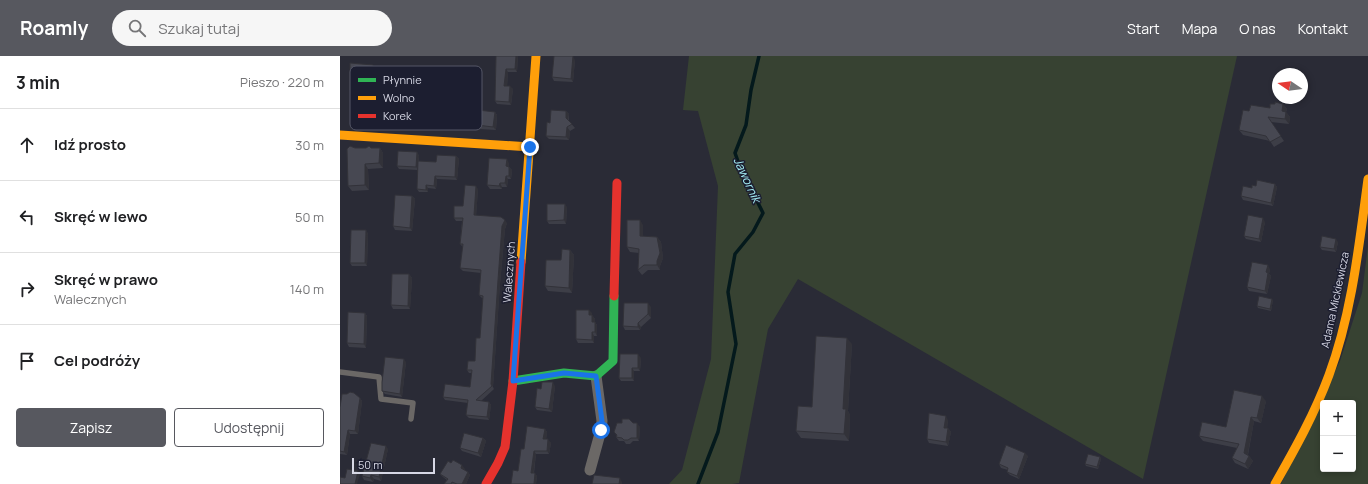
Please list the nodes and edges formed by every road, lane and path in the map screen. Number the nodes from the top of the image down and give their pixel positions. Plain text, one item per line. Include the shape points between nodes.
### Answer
1 (536, 56) edge
2 (340, 135) edge
3 (530, 147) junction
4 (1368, 179) edge
5 (617, 183) dead end
6 (340, 372) edge
7 (596, 376) junction
8 (513, 381) junction
9 (411, 419) dead end
10 (590, 470) dead end
11 (486, 484) edge
12 (1275, 484) edge

1 - 3 street, Walecznych
2 - 3 street
3 - 8 street, Walecznych
4 - 12 street, Adama Mickiewicza via 1349,300 1335,359 1311,417
5 - 7 street via 613,361
6 - 9 lane via 379,377 381,399 413,403
7 - 8 street via 564,373
7 - 10 street via 602,421
8 - 11 street, Walecznych via 505,447

